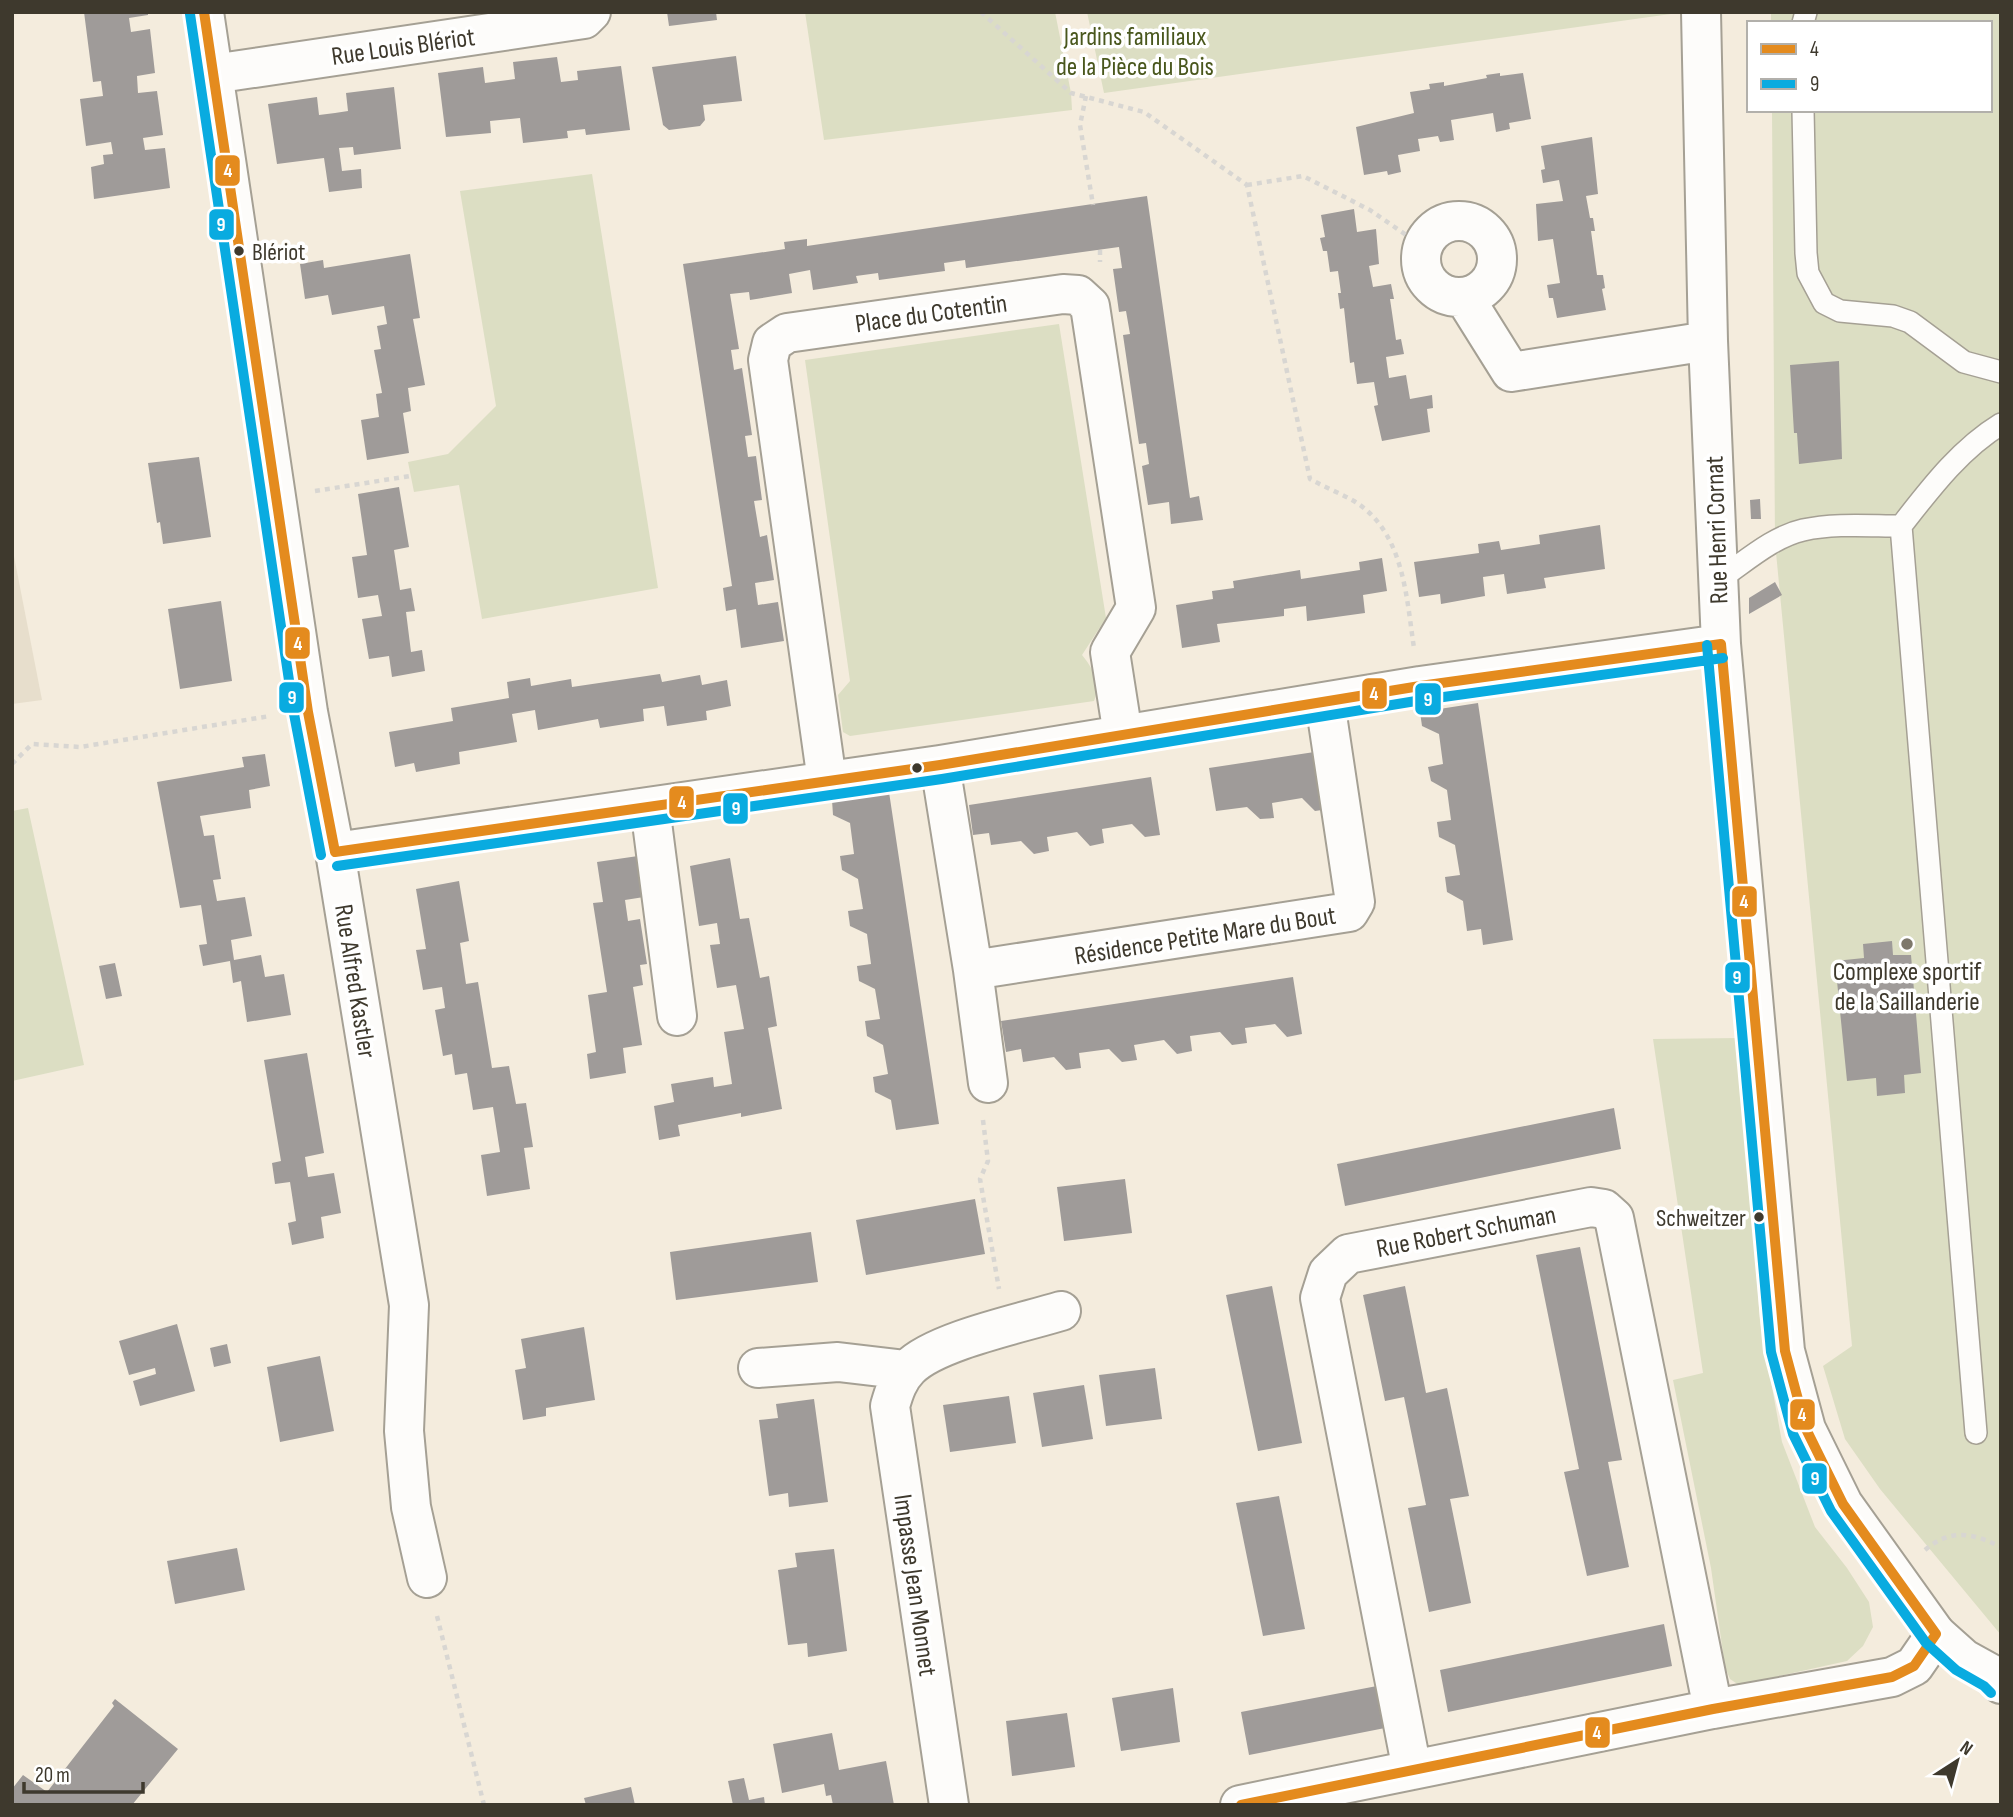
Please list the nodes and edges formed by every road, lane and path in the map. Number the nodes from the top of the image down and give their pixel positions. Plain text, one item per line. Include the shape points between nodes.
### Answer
1 (204, 12) edge
2 (591, 12) edge
3 (981, 12) edge
4 (1701, 12) edge
5 (213, 74) junction
6 (1086, 96) junction
7 (1803, 112) edge
8 (1247, 185) junction
9 (1093, 205) dead end
10 (1422, 246) junction
11 (1464, 297) junction
12 (1708, 341) junction
13 (2001, 372) edge
14 (2001, 424) edge
15 (410, 476) dead end
16 (276, 497) junction
17 (1901, 526) junction
18 (1718, 580) junction
19 (1721, 644) junction
20 (1420, 687) junction
21 (1325, 702) junction
22 (308, 712) junction
23 (1123, 735) junction
24 (12, 764) edge
25 (940, 765) junction
26 (827, 781) junction
27 (650, 807) junction
28 (335, 852) junction
29 (973, 971) junction
30 (677, 1016) dead end
31 (988, 1083) joint
32 (1061, 1311) dead end
33 (1006, 1328) junction
34 (758, 1368) dead end
35 (906, 1370) junction
36 (1976, 1433) dead end
37 (2001, 1547) edge
38 (1897, 1576) junction
39 (427, 1578) joint
40 (1936, 1634) junction
41 (2001, 1684) edge
42 (1713, 1709) junction
43 (1412, 1770) junction
44 (484, 1805) edge
45 (949, 1805) edge
46 (1240, 1805) edge

1 - 5 street, Rue Alfred Kastler
2 - 5 street, Rue Louis Blériot via 584,19
3 - 6 path via 1071,93
4 - 12 street, Rue Henri Cornat
5 - 16 street, Rue Alfred Kastler
6 - 8 path via 1144,112
6 - 9 path via 1080,125
7 - 13 lane via 1808,273 1824,303 1840,311 1902,319 1964,362
8 - 10 path via 1303,176 1370,210
8 - 20 path via 1310,480 1354,501 1373,516 1392,543 1402,574
10 - 11 street via 1420,260 1429,284 1452,297
10 - 11 street via 1428,235 1449,221 1475,223 1485,230 1497,251 1497,264 1486,286
11 - 12 street via 1511,372
12 - 18 street, Rue Henri Cornat
14 - 17 lane via 1932,486
15 - 16 path
16 - 22 street, Rue Alfred Kastler
17 - 18 lane via 1832,525 1801,530
17 - 36 lane
18 - 19 street, Rue Henri Cornat
19 - 20 street
19 - 38 street, Rue Henri Cornat via 1785,1351 1806,1429 1843,1504
20 - 21 street
21 - 23 street
21 - 29 street, Résidence Petite Mare du Bout via 1355,902 1349,912
22 - 24 path via 80,747 32,744
22 - 28 street, Rue Alfred Kastler
23 - 25 street
23 - 26 street, Place du Cotentin via 1110,652 1136,608 1090,306 1079,295 1063,294 787,333 772,343 768,359
25 - 26 street
25 - 29 street
26 - 27 street
27 - 28 street
27 - 30 street
28 - 39 street, Rue Alfred Kastler via 409,1305 404,1431 411,1507
29 - 31 street
31 - 33 path via 981,1104 988,1161 980,1179
32 - 33 street
33 - 35 street via 942,1348
34 - 35 street via 838,1362
35 - 45 street, Impasse Jean Monnet via 895,1386 890,1406
37 - 38 path via 1977,1535 1953,1534 1929,1547
38 - 40 street, Rue Henri Cornat
39 - 44 path
40 - 41 street, Rue Henri Cornat
40 - 42 street via 1914,1666 1892,1677
42 - 43 street
42 - 43 street, Rue Robert Schuman via 1614,1218 1604,1209 1591,1207 1348,1254 1328,1273 1320,1298
43 - 46 street

